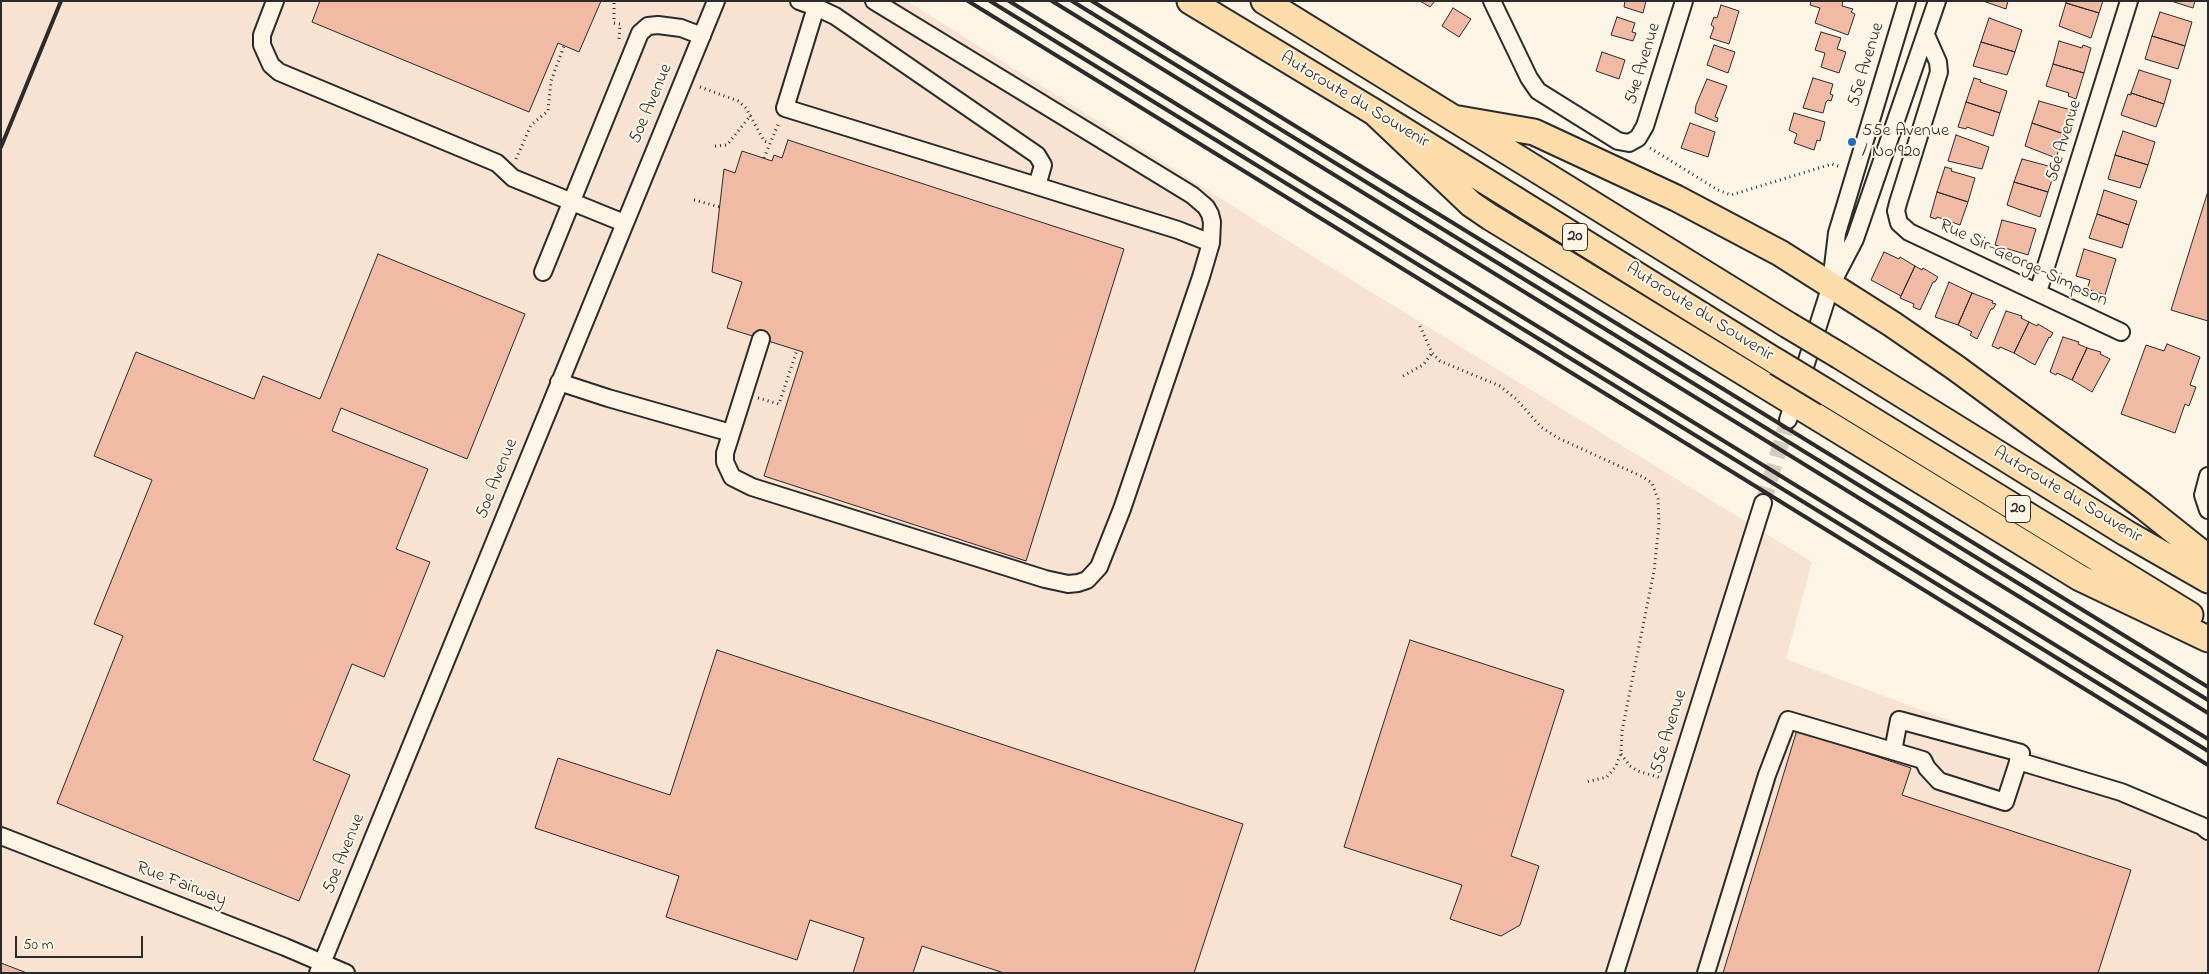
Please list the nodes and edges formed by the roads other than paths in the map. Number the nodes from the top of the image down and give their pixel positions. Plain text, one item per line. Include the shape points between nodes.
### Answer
1 (275, 1) edge
2 (716, 1) edge
3 (798, 1) edge
4 (874, 1) edge
5 (1190, 1) edge
6 (1264, 1) edge
7 (1492, 1) edge
8 (1684, 1) edge
9 (1907, 1) edge
10 (1937, 1) edge
11 (2129, 1) edge
12 (816, 7) junction
13 (1926, 35) junction
14 (702, 36) junction
15 (1884, 77) junction
16 (1908, 84) junction
17 (1374, 112) junction
18 (1453, 118) junction
19 (1037, 186) junction
20 (571, 201) junction
21 (624, 223) junction
22 (1211, 243) junction
23 (543, 272) dead end
24 (1831, 285) junction
25 (2038, 292) junction
26 (2121, 332) dead end
27 (761, 339) dead end
28 (559, 382) junction
29 (1791, 411) junction
30 (731, 432) junction
31 (2208, 476) edge
32 (1763, 503) tunnel mouth
33 (2208, 510) edge
34 (2208, 558) edge
35 (2208, 580) edge
36 (2208, 626) edge
37 (2208, 639) edge
38 (1893, 751) junction
39 (2018, 761) junction
40 (2208, 832) edge
41 (1, 836) edge
42 (320, 968) edge
43 (346, 973) edge
44 (1615, 973) edge
45 (1706, 973) edge

1 - 20 street via 262,35 262,45 271,65 279,72 497,163 513,178
2 - 14 street, 50e Avenue
3 - 12 street
4 - 22 street via 1192,194 1210,214
5 - 17 highway, Autoroute du Souvenir / 20
6 - 18 highway, Autoroute du Souvenir / 20
7 - 8 street, 54e Avenue via 1528,78 1538,91 1618,140 1629,143 1644,143 1645,126
9 - 15 street, 55e Avenue
10 - 13 street, 55e Avenue
11 - 25 street, 56e Avenue
12 - 19 street via 840,20 1037,155 1044,165
12 - 19 street via 785,108
13 - 16 street, 55e Avenue
13 - 25 street, Rue Sir-George-Simpson via 1936,54 1939,72 1898,203 1897,218 1909,232
14 - 20 street via 681,28 658,25 648,26 640,33
14 - 21 street, 50e Avenue
15 - 16 street
15 - 24 street, 55e Avenue via 1836,233
16 - 24 street, 55e Avenue via 1855,238
17 - 29 highway via 1471,204
17 - 36 highway, Autoroute du Souvenir / 20, bridge
18 - 24 highway via 1534,132 1724,223
18 - 35 highway, Autoroute du Souvenir / 20, bridge via 2126,533
19 - 22 street
20 - 21 street
20 - 23 street
21 - 28 street, 50e Avenue
22 - 30 street via 1116,526 1099,567 1087,580 1068,584 1045,579 741,483 732,477 724,462
24 - 29 street, 55e Avenue
24 - 34 highway via 1968,378 2143,506
25 - 26 street, Rue Sir-George-Simpson
27 - 30 street
28 - 30 street
28 - 42 street, 50e Avenue
29 - 37 highway via 2080,578
31 - 33 street via 2203,495
32 - 44 street, 55e Avenue
38 - 39 street via 1899,720 2021,753
38 - 39 street via 1923,760 1939,781 2005,802
38 - 45 street via 1788,720 1767,776
39 - 40 street via 2121,792 2202,826
41 - 42 street, Rue Fairway
42 - 43 street, Rue Fairway

